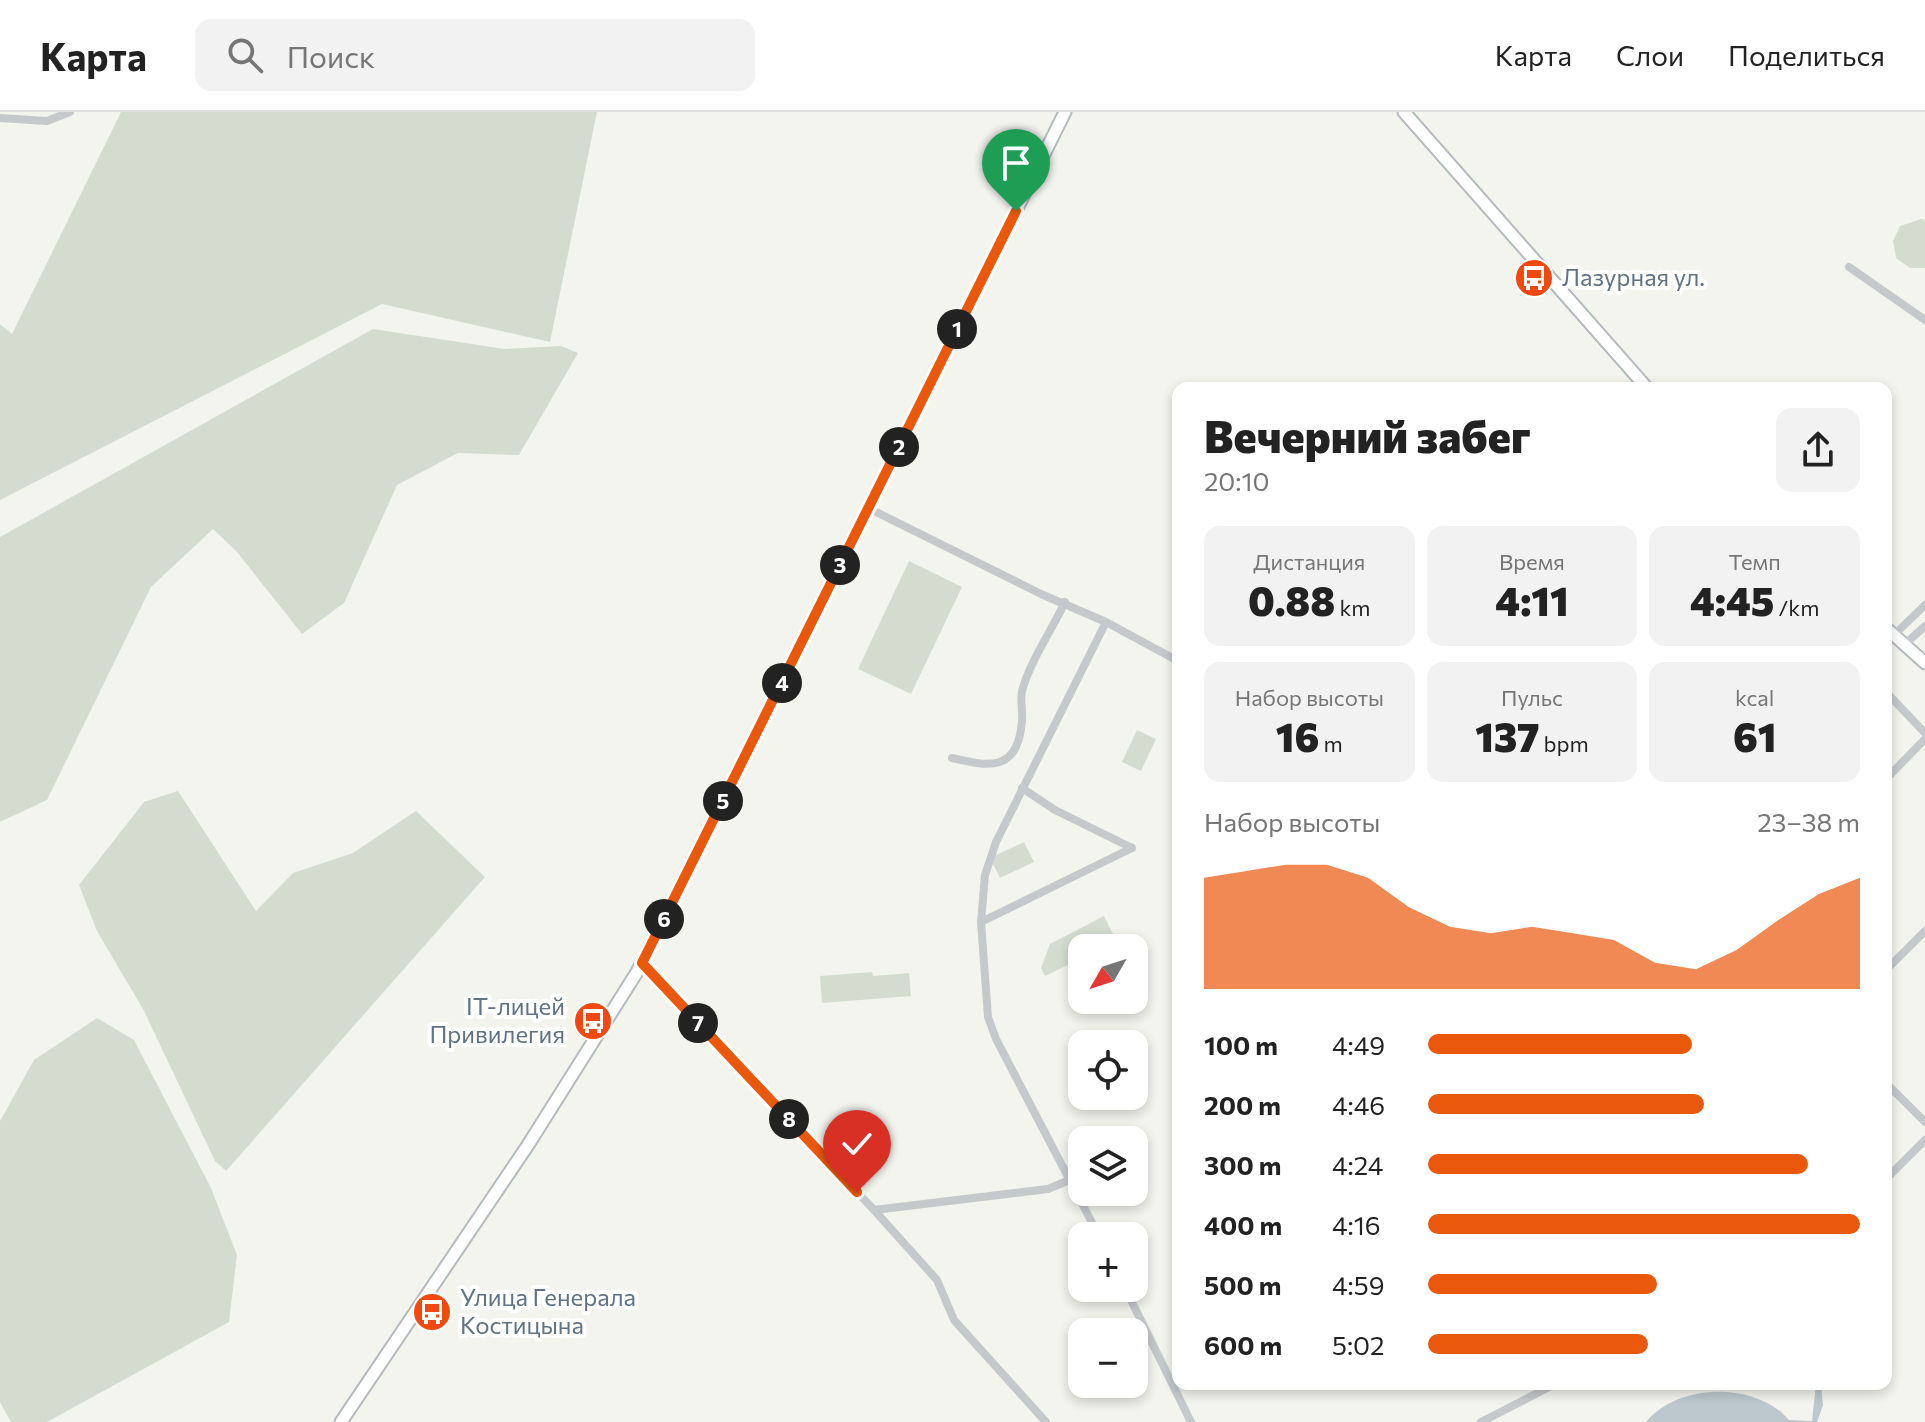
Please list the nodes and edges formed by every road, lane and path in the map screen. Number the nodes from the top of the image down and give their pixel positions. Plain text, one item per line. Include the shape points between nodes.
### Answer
1 (70, 112) edge
2 (1065, 112) edge
3 (1404, 112) edge
4 (0, 118) edge
5 (1849, 267) dead end
6 (1925, 320) edge
7 (1642, 382) edge
8 (868, 508) junction
9 (1065, 602) junction
10 (1925, 605) edge
11 (1106, 622) junction
12 (1925, 626) edge
13 (1892, 630) edge
14 (1892, 633) edge
15 (1905, 644) junction
16 (1172, 658) edge
17 (1925, 663) edge
18 (1892, 699) edge
19 (1925, 736) edge
20 (952, 758) dead end
21 (1892, 772) edge
22 (1022, 788) junction
23 (981, 922) junction
24 (1925, 931) edge
25 (642, 963) junction
26 (1892, 964) edge
27 (1892, 1089) edge
28 (1925, 1122) edge
29 (1925, 1140) edge
30 (1068, 1172) edge
31 (1892, 1173) edge
32 (1068, 1181) edge
33 (874, 1210) junction
34 (1132, 1302) edge
35 (1172, 1383) edge
36 (1175, 1390) edge
37 (1543, 1390) edge
38 (341, 1422) edge
39 (1046, 1422) edge
40 (1191, 1422) edge
41 (1481, 1422) edge

1 - 4 street via 47,121
2 - 8 street
3 - 7 street
5 - 6 street
8 - 9 street
8 - 25 street
9 - 11 street
9 - 20 street via 1022,691 1020,738 1006,759 989,767
10 - 13 street
11 - 16 street
11 - 22 street
12 - 15 street
14 - 15 street
15 - 17 street
18 - 19 street
19 - 21 street
22 - 23 street via 985,875
22 - 23 street via 1132,848
23 - 30 street via 991,1028
24 - 26 street
25 - 33 street
25 - 38 street via 528,1145
27 - 28 street
29 - 31 street
32 - 33 street via 1048,1189
33 - 39 street via 937,1280 954,1320
34 - 35 street
36 - 40 street
37 - 41 street

